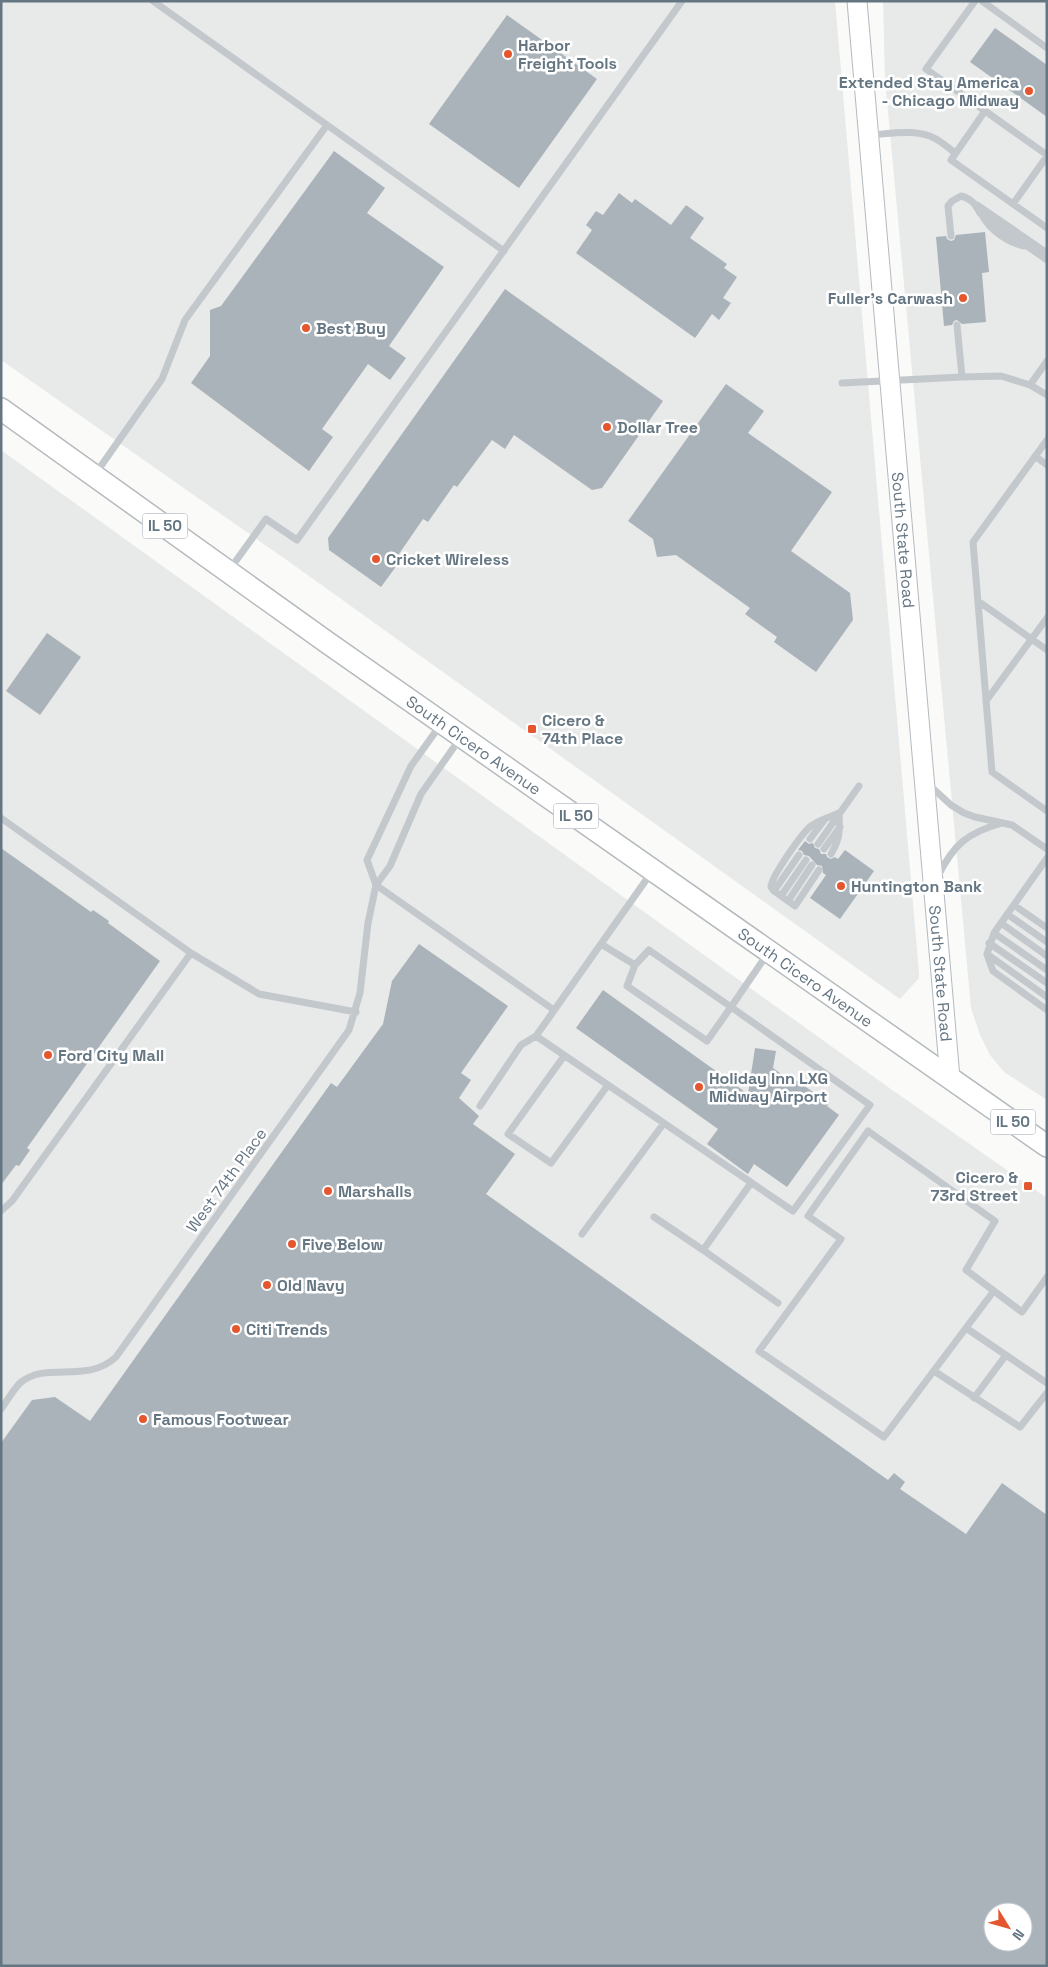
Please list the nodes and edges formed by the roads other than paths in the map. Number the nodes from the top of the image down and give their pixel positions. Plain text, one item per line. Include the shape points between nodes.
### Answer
1 (153, 1) edge
2 (682, 1) edge
3 (857, 1) edge
4 (975, 1) edge
5 (982, 1) edge
6 (1047, 48) edge
7 (985, 111) junction
8 (327, 125) junction
9 (869, 135) junction
10 (956, 153) junction
11 (1047, 156) edge
12 (974, 202) junction
13 (1012, 204) junction
14 (1047, 228) edge
15 (951, 236) dead end
16 (504, 251) junction
17 (1047, 253) edge
18 (1047, 260) edge
19 (957, 325) dead end
20 (1047, 361) edge
21 (962, 377) junction
22 (890, 380) junction
23 (842, 383) dead end
24 (1030, 384) junction
25 (1047, 395) edge
26 (1, 408) edge
27 (1047, 440) edge
28 (1035, 456) junction
29 (1047, 465) edge
30 (94, 475) junction
31 (228, 571) junction
32 (978, 600) junction
33 (1047, 618) edge
34 (1032, 639) junction
35 (1047, 650) edge
36 (986, 702) junction
37 (442, 723) junction
38 (461, 736) junction
39 (924, 780) junction
40 (859, 786) dead end
41 (1047, 811) edge
42 (840, 813) junction
43 (1, 818) edge
44 (825, 818) junction
45 (1004, 823) junction
46 (840, 826) junction
47 (810, 839) dead end
48 (1047, 849) edge
49 (831, 854) dead end
50 (799, 856) dead end
51 (1047, 858) edge
52 (653, 870) junction
53 (819, 870) dead end
54 (376, 885) junction
55 (932, 888) junction
56 (774, 891) junction
57 (781, 896) junction
58 (788, 901) junction
59 (1014, 905) junction
60 (1007, 914) junction
61 (1001, 923) junction
62 (1047, 928) edge
63 (994, 933) junction
64 (1047, 942) edge
65 (989, 943) junction
66 (601, 944) junction
67 (769, 952) junction
68 (191, 953) junction
69 (987, 954) junction
70 (1047, 956) edge
71 (635, 965) junction
72 (1047, 970) edge
73 (1047, 983) edge
74 (1047, 997) edge
75 (732, 1007) junction
76 (554, 1010) junction
77 (1047, 1010) edge
78 (356, 1012) junction
79 (536, 1036) junction
80 (564, 1056) junction
81 (950, 1078) junction
82 (608, 1085) junction
83 (480, 1106) dead end
84 (664, 1123) junction
85 (1047, 1146) edge
86 (751, 1183) junction
87 (1, 1210) edge
88 (654, 1217) dead end
89 (582, 1234) dead end
90 (703, 1250) junction
91 (1047, 1277) edge
92 (994, 1292) junction
93 (778, 1303) dead end
94 (966, 1328) junction
95 (1006, 1355) junction
96 (934, 1371) junction
97 (1047, 1383) edge
98 (1047, 1393) edge
99 (974, 1398) junction
100 (1, 1408) edge

1 - 8 lane
2 - 16 lane
3 - 9 street, South State Road
4 - 7 lane via 926,69
5 - 6 lane
7 - 10 lane
7 - 11 lane
8 - 16 lane
8 - 30 lane via 185,320 162,379
9 - 10 lane via 910,132 925,135
9 - 22 street, South State Road
10 - 13 lane via 951,160
11 - 13 lane
12 - 15 lane via 961,196 948,206
12 - 17 lane
12 - 18 lane via 980,213
13 - 14 lane
16 - 31 lane via 297,540 266,518
19 - 21 lane
20 - 24 lane
21 - 22 lane
21 - 24 lane via 1001,376
22 - 23 lane
22 - 39 street, South State Road
24 - 25 lane
26 - 30 main road, South Cicero Avenue / IL 50
27 - 28 lane
28 - 29 lane
28 - 32 lane via 973,542
30 - 31 main road, South Cicero Avenue / IL 50
31 - 37 main road, South Cicero Avenue / IL 50
32 - 34 lane
32 - 36 lane
33 - 34 lane
34 - 35 lane
34 - 36 lane
36 - 41 lane via 992,772
37 - 38 main road, South Cicero Avenue / IL 50
37 - 54 lane via 412,766 367,860
38 - 52 main road, South Cicero Avenue / IL 50
38 - 54 lane, West 74th Place via 421,794 390,866
39 - 45 lane via 964,813
39 - 55 street, South State Road
40 - 42 lane
42 - 44 lane
42 - 46 lane
42 - 46 lane via 821,847
43 - 68 lane
44 - 47 lane
44 - 56 lane via 806,830 774,876 771,882
45 - 48 lane via 1020,829
45 - 55 lane via 981,829 966,838 954,850
46 - 49 lane via 838,843
50 - 56 lane
51 - 59 lane
52 - 66 lane
52 - 67 main road, South Cicero Avenue / IL 50
53 - 58 lane via 795,906
54 - 76 lane
54 - 78 lane, West 74th Place
55 - 81 street, South State Road
56 - 57 lane
57 - 58 lane
57 - 58 lane via 809,863
59 - 60 lane
59 - 62 lane
60 - 61 lane
60 - 64 lane
61 - 63 lane
61 - 70 lane
63 - 65 lane
63 - 72 lane
65 - 69 lane
65 - 73 lane
66 - 71 lane
66 - 76 lane
67 - 75 lane
67 - 81 main road, South Cicero Avenue / IL 50
68 - 78 lane via 259,994
68 - 87 lane via 12,1201
69 - 74 lane
69 - 77 lane via 993,971
71 - 75 lane via 649,950
71 - 75 lane via 627,986 707,1041
75 - 86 lane via 870,1105 792,1211
76 - 79 lane
78 - 100 lane, West 74th Place via 350,1030 116,1357 106,1366 94,1370 41,1374 29,1378 19,1384
79 - 80 lane
79 - 83 lane via 521,1045
80 - 82 lane
80 - 82 lane via 508,1134 551,1163
81 - 85 main road, South Cicero Avenue / IL 50
82 - 84 lane
84 - 86 lane
84 - 89 lane
86 - 90 lane
88 - 90 lane
90 - 93 lane
91 - 92 lane via 1022,1312
92 - 94 lane
92 - 96 lane via 966,1270 995,1221 868,1132 808,1216 841,1239 759,1350 884,1437
94 - 95 lane
94 - 96 lane
95 - 97 lane
95 - 99 lane
96 - 99 lane
98 - 99 lane via 1020,1427

